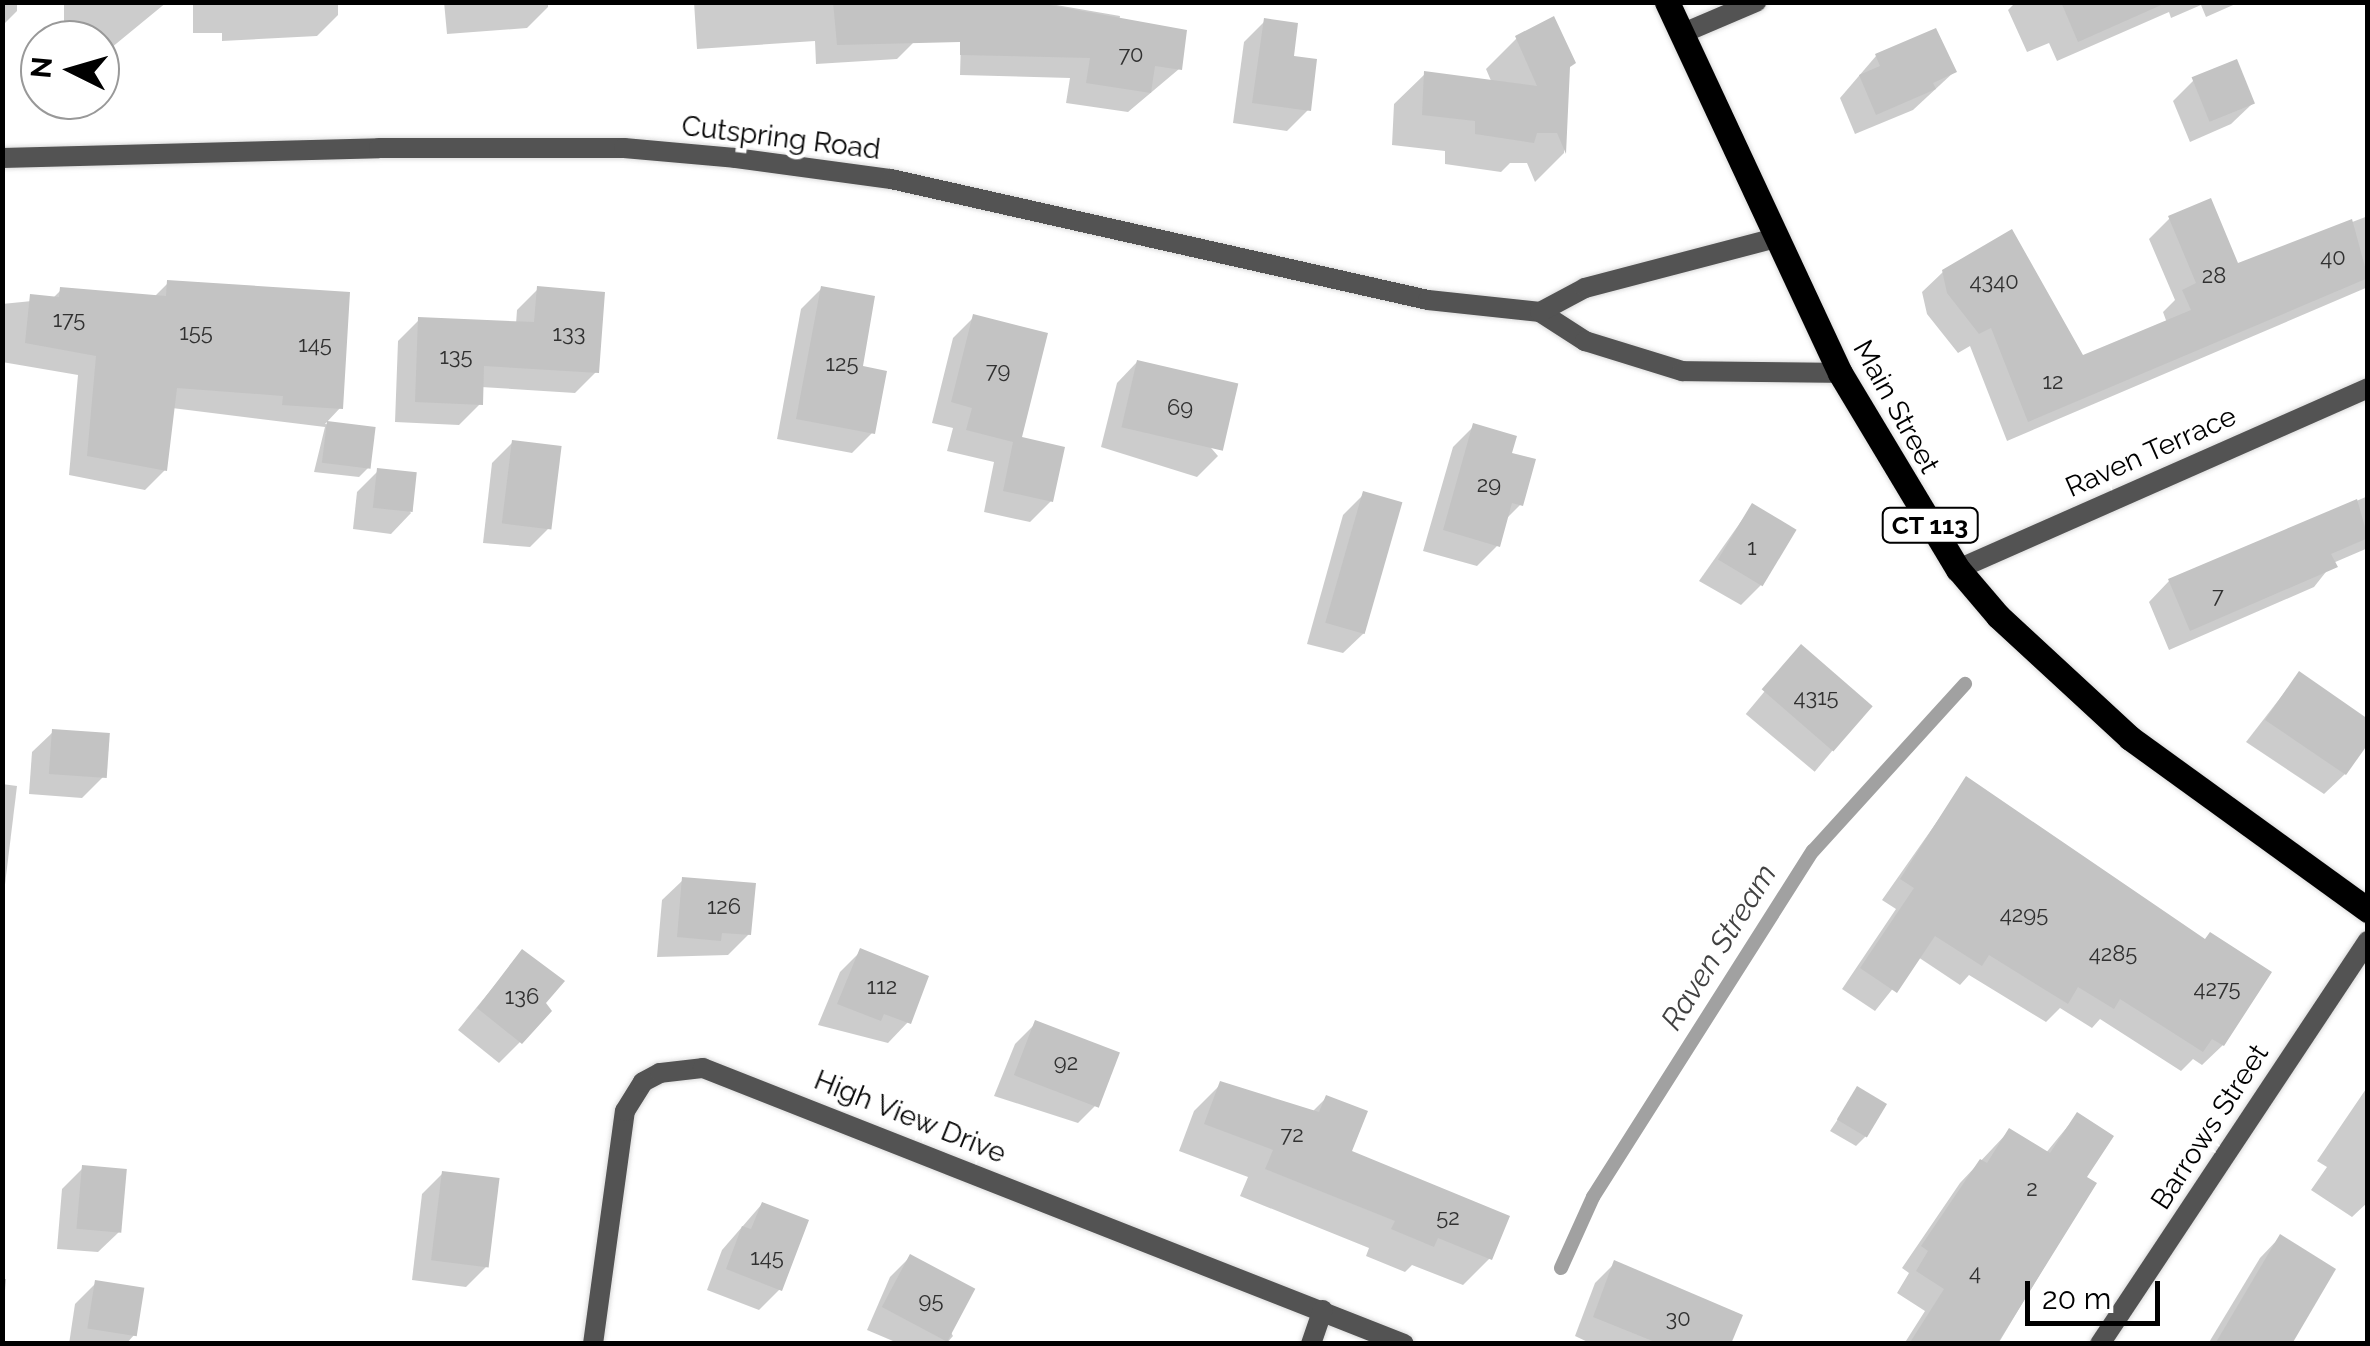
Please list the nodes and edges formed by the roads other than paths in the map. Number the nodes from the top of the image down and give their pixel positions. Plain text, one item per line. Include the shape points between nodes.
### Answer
1 (1667, 2) edge
2 (1756, 2) edge
3 (1681, 34) junction
4 (2, 158) edge
5 (1776, 238) junction
6 (1540, 312) junction
7 (1840, 372) junction
8 (2368, 388) edge
9 (1958, 568) junction
10 (2368, 910) edge
11 (2368, 941) edge
12 (1324, 1310) junction
13 (593, 1344) edge
14 (1310, 1344) edge
15 (1404, 1344) edge
16 (2100, 1344) edge

1 - 3 main road, Main Street / CT 113
2 - 3 street
3 - 5 main road, Main Street / CT 113
4 - 6 street, Cutspring Road via 624,148 735,158 891,179 1428,300
5 - 6 street via 1584,288
5 - 7 main road, Main Street / CT 113
6 - 7 street, Cutspring Road via 1585,340 1682,370
7 - 9 main road, Main Street / CT 113
8 - 9 street, Raven Terrace
9 - 10 main road, Main Street / CT 113 via 2024,642 2130,738
11 - 16 street, Barrows Street
12 - 13 street, High View Drive via 726,1073 678,1068 643,1082 625,1111
12 - 14 street
12 - 15 street, High View Drive

